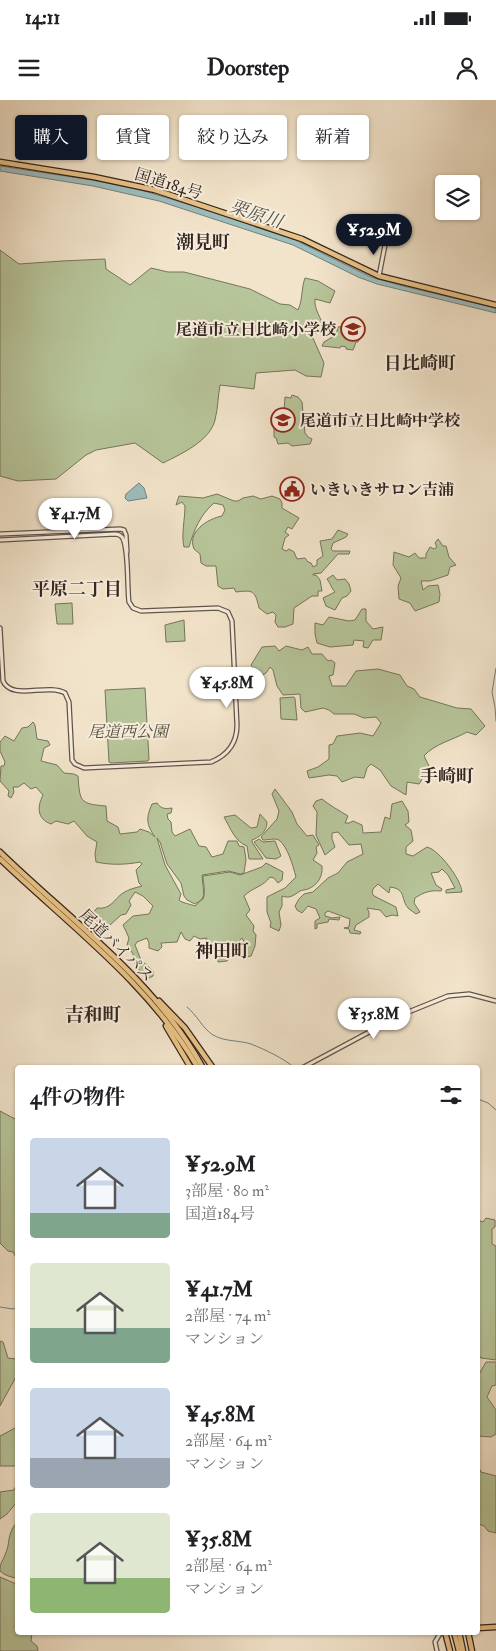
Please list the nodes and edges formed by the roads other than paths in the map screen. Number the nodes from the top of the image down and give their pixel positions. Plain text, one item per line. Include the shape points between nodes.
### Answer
1 (0, 162) edge
2 (386, 240) dead end
3 (379, 276) junction
4 (496, 305) edge
5 (93, 533) junction
6 (0, 534) edge
7 (0, 540) edge
8 (0, 628) edge
9 (0, 852) edge
10 (0, 859) edge
11 (134, 977) junction
12 (147, 998) junction
13 (496, 1001) edge
14 (189, 1065) edge
15 (196, 1065) edge
16 (201, 1065) edge
17 (211, 1065) edge
18 (308, 1065) edge
19 (496, 1627) edge
20 (480, 1628) edge
21 (439, 1635) edge
22 (446, 1635) edge
23 (456, 1635) edge
24 (459, 1635) edge
25 (469, 1635) edge
26 (459, 1642) junction
27 (437, 1651) edge
28 (450, 1651) edge
29 (459, 1651) edge
30 (463, 1651) edge
31 (472, 1651) edge

1 - 3 highway, 国道184号 via 155,190 302,239
2 - 3 street
3 - 4 highway, 国道184号
5 - 6 street
5 - 7 street
5 - 8 street via 115,534 123,538 129,602 137,610 218,608 231,615 237,734 232,746 220,758 206,762 79,767 71,754 69,702 65,692 8,688 3,681
9 - 11 highway, 尾道バイパス
10 - 12 highway, 尾道バイパス
11 - 16 highway, 尾道バイパス via 170,1019
11 - 17 highway via 185,1028
12 - 14 highway
12 - 15 highway, 尾道バイパス
13 - 18 street via 470,994 448,996 401,1015
19 - 20 highway
21 - 27 street via 435,1642
22 - 28 highway
23 - 26 highway
24 - 26 highway
25 - 31 highway
26 - 29 highway
26 - 30 highway

